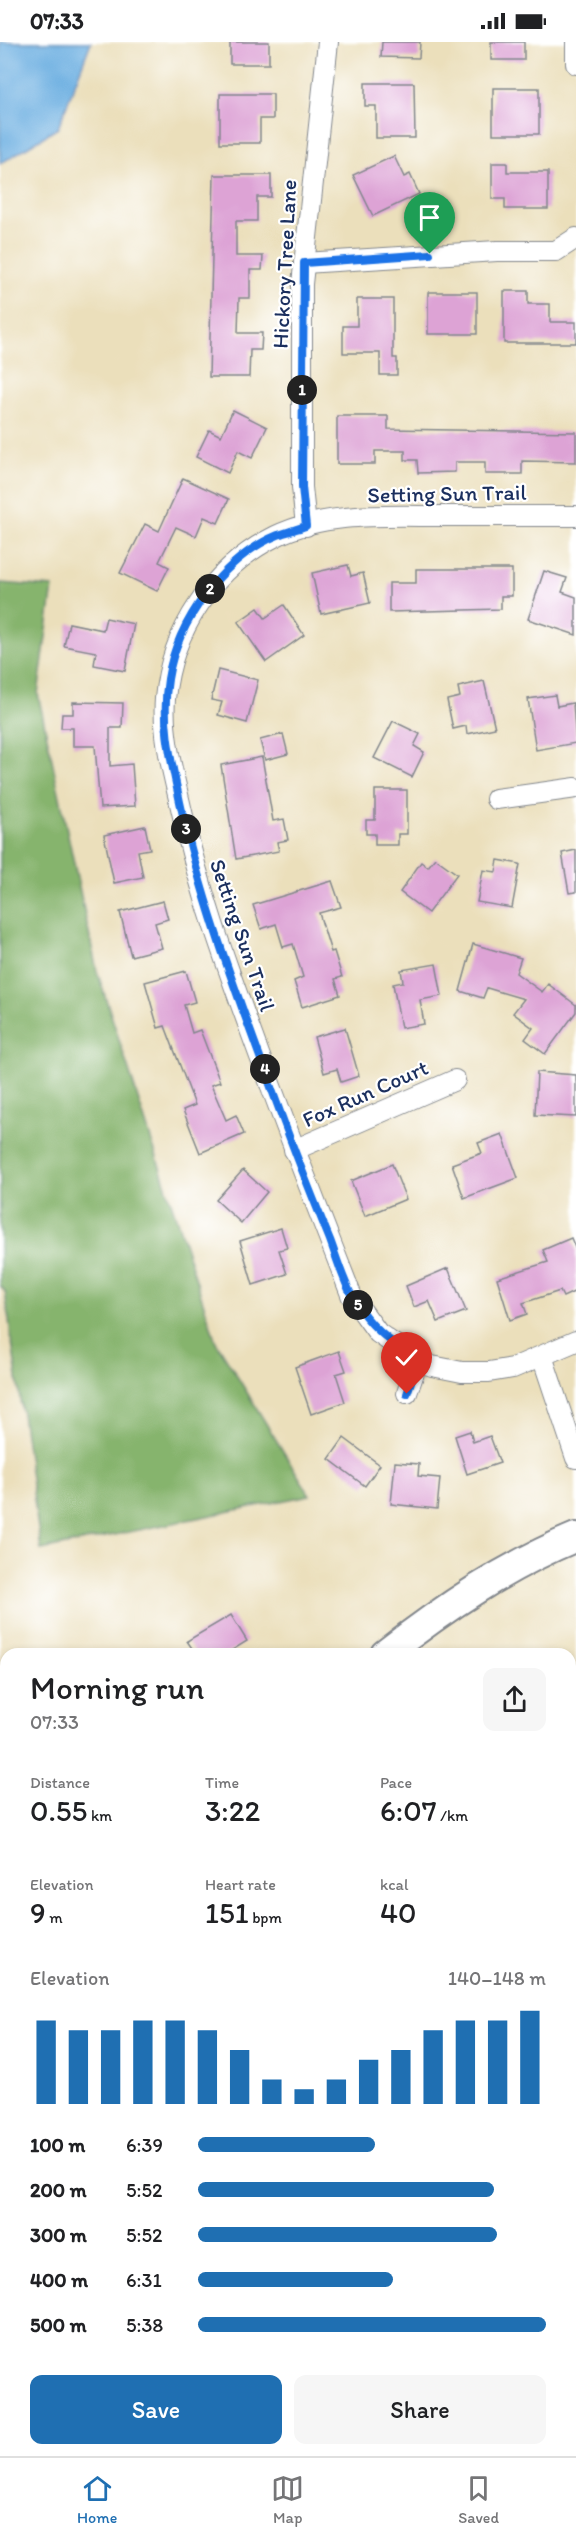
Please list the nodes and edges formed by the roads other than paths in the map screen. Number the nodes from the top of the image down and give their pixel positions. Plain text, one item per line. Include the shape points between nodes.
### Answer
1 (327, 42) edge
2 (576, 42) edge
3 (576, 64) edge
4 (576, 239) edge
5 (304, 263) junction
6 (576, 516) edge
7 (306, 526) junction
8 (576, 788) edge
9 (496, 799) dead end
10 (455, 1080) dead end
11 (294, 1150) junction
12 (576, 1341) edge
13 (542, 1356) junction
14 (418, 1361) junction
15 (407, 1394) dead end
16 (576, 1458) edge
17 (576, 1537) edge
18 (393, 1648) edge

1 - 5 street, Hickory Tree Lane
2 - 3 street
4 - 5 street via 556,251
5 - 7 street, Hickory Tree Lane via 302,487
6 - 7 street, Setting Sun Trail via 371,516
7 - 11 street, Setting Sun Trail via 253,550 219,578 201,600 176,647 165,702 172,767 194,867
8 - 9 street
10 - 11 street, Fox Run Court
11 - 14 street, Setting Sun Trail via 352,1297 378,1333
12 - 13 street, Setting Sun Trail
13 - 14 street, Setting Sun Trail via 513,1368 489,1372 462,1372
13 - 16 street
14 - 15 street
17 - 18 main road via 457,1601

